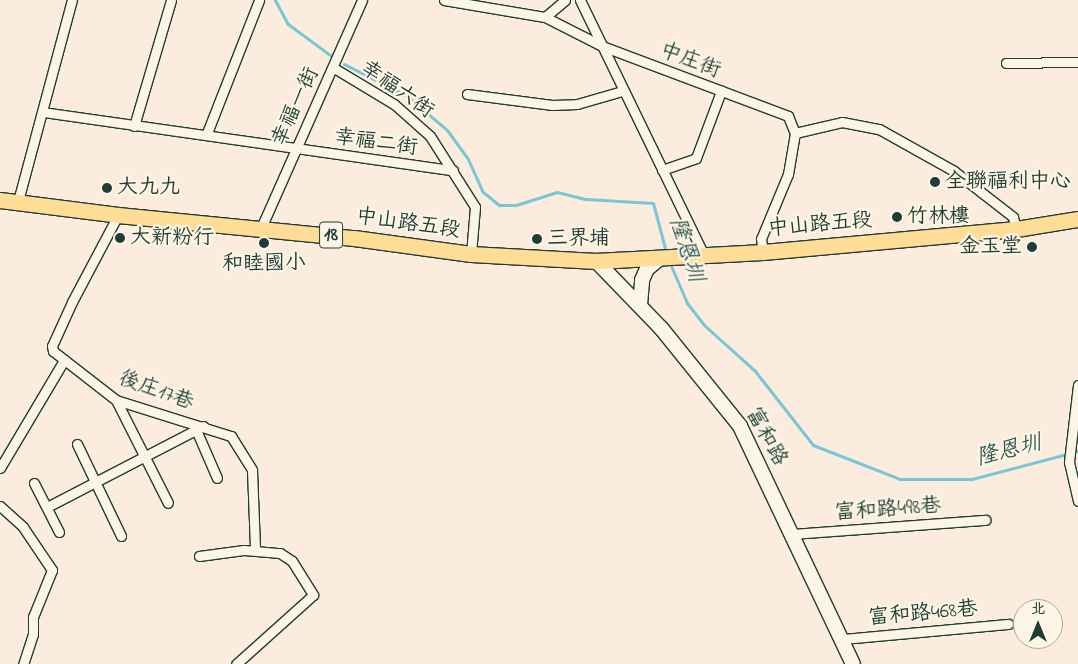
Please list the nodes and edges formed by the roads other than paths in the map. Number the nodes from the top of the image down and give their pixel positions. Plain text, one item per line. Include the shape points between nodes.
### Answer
1 (72, 0) edge
2 (171, 0) edge
3 (259, 0) edge
4 (362, 0) edge
5 (444, 0) edge
6 (565, 0) edge
7 (580, 0) edge
8 (545, 17) junction
9 (602, 46) junction
10 (1078, 62) edge
11 (1006, 64) dead end
12 (334, 68) junction
13 (622, 91) junction
14 (721, 91) junction
15 (467, 94) dead end
16 (43, 112) junction
17 (134, 126) junction
18 (207, 133) junction
19 (795, 133) junction
20 (294, 149) junction
21 (453, 170) junction
22 (662, 170) junction
23 (0, 200) edge
24 (18, 201) junction
25 (118, 215) junction
26 (1078, 219) edge
27 (260, 228) junction
28 (1016, 229) junction
29 (763, 252) junction
30 (471, 254) junction
31 (705, 257) junction
32 (661, 259) junction
33 (596, 261) junction
34 (640, 305) junction
35 (64, 360) junction
36 (1078, 385) edge
37 (116, 400) junction
38 (200, 429) junction
39 (77, 444) dead end
40 (146, 458) junction
41 (0, 468) edge
42 (217, 478) dead end
43 (34, 483) dead end
44 (96, 483) junction
45 (1078, 501) edge
46 (168, 503) dead end
47 (0, 506) edge
48 (47, 507) junction
49 (986, 520) dead end
50 (59, 532) dead end
51 (793, 534) junction
52 (121, 536) dead end
53 (256, 549) junction
54 (199, 556) dead end
55 (1008, 624) dead end
56 (842, 639) junction
57 (23, 664) edge
58 (236, 664) edge
59 (853, 664) edge

1 - 16 street
2 - 17 street
3 - 18 street
4 - 12 street, 幸福一街
5 - 8 street, 中庄街
6 - 8 street
7 - 9 street
8 - 9 street, 中庄街
9 - 13 street
9 - 14 street, 中庄街
10 - 11 street
12 - 20 street, 幸福一街
12 - 21 street, 幸福六街 via 410,117 430,136
13 - 15 street via 577,104 552,105
13 - 22 street
14 - 19 street, 中庄街 via 788,116
14 - 22 street via 696,158
16 - 17 street, 幸福二街
16 - 24 street
17 - 18 street, 幸福二街
18 - 20 street, 幸福二街
19 - 28 street via 842,122 879,129 954,170 1013,217
19 - 29 street via 788,174 761,239
20 - 21 street, 幸福二街
20 - 27 street, 幸福一街
21 - 30 street, 幸福六街 via 476,206
22 - 31 street
23 - 24 main road, 中山路五段 / 18
24 - 25 main road, 中山路五段 / 18
25 - 27 main road, 中山路五段 / 18
25 - 35 street, 後庄17巷 via 52,346
26 - 28 main road, 中山路五段 / 18
27 - 30 main road, 中山路五段 / 18
28 - 29 main road, 中山路五段 / 18
29 - 31 main road, 中山路五段 / 18
30 - 33 main road, 中山路五段 / 18
31 - 32 main road, 中山路五段 / 18
32 - 33 main road, 中山路五段 / 18
32 - 34 street via 647,269 642,280
33 - 34 street, 富和路 via 613,282
34 - 51 street, 富和路 via 740,426
35 - 37 street, 後庄17巷
35 - 41 street
36 - 45 street via 1069,462
37 - 38 street, 後庄17巷
37 - 40 street
38 - 40 street
38 - 42 street
38 - 53 street, 後庄17巷 via 231,436 252,470
39 - 44 street
40 - 44 street
40 - 46 street
43 - 48 street
44 - 48 street
44 - 52 street
47 - 57 street via 23,528 52,570 33,617 33,634
48 - 50 street
49 - 51 street, 富和路498巷
51 - 56 street, 富和路
53 - 54 street
53 - 58 street via 280,553 292,561 312,595
55 - 56 street, 富和路468巷
56 - 59 street, 富和路

